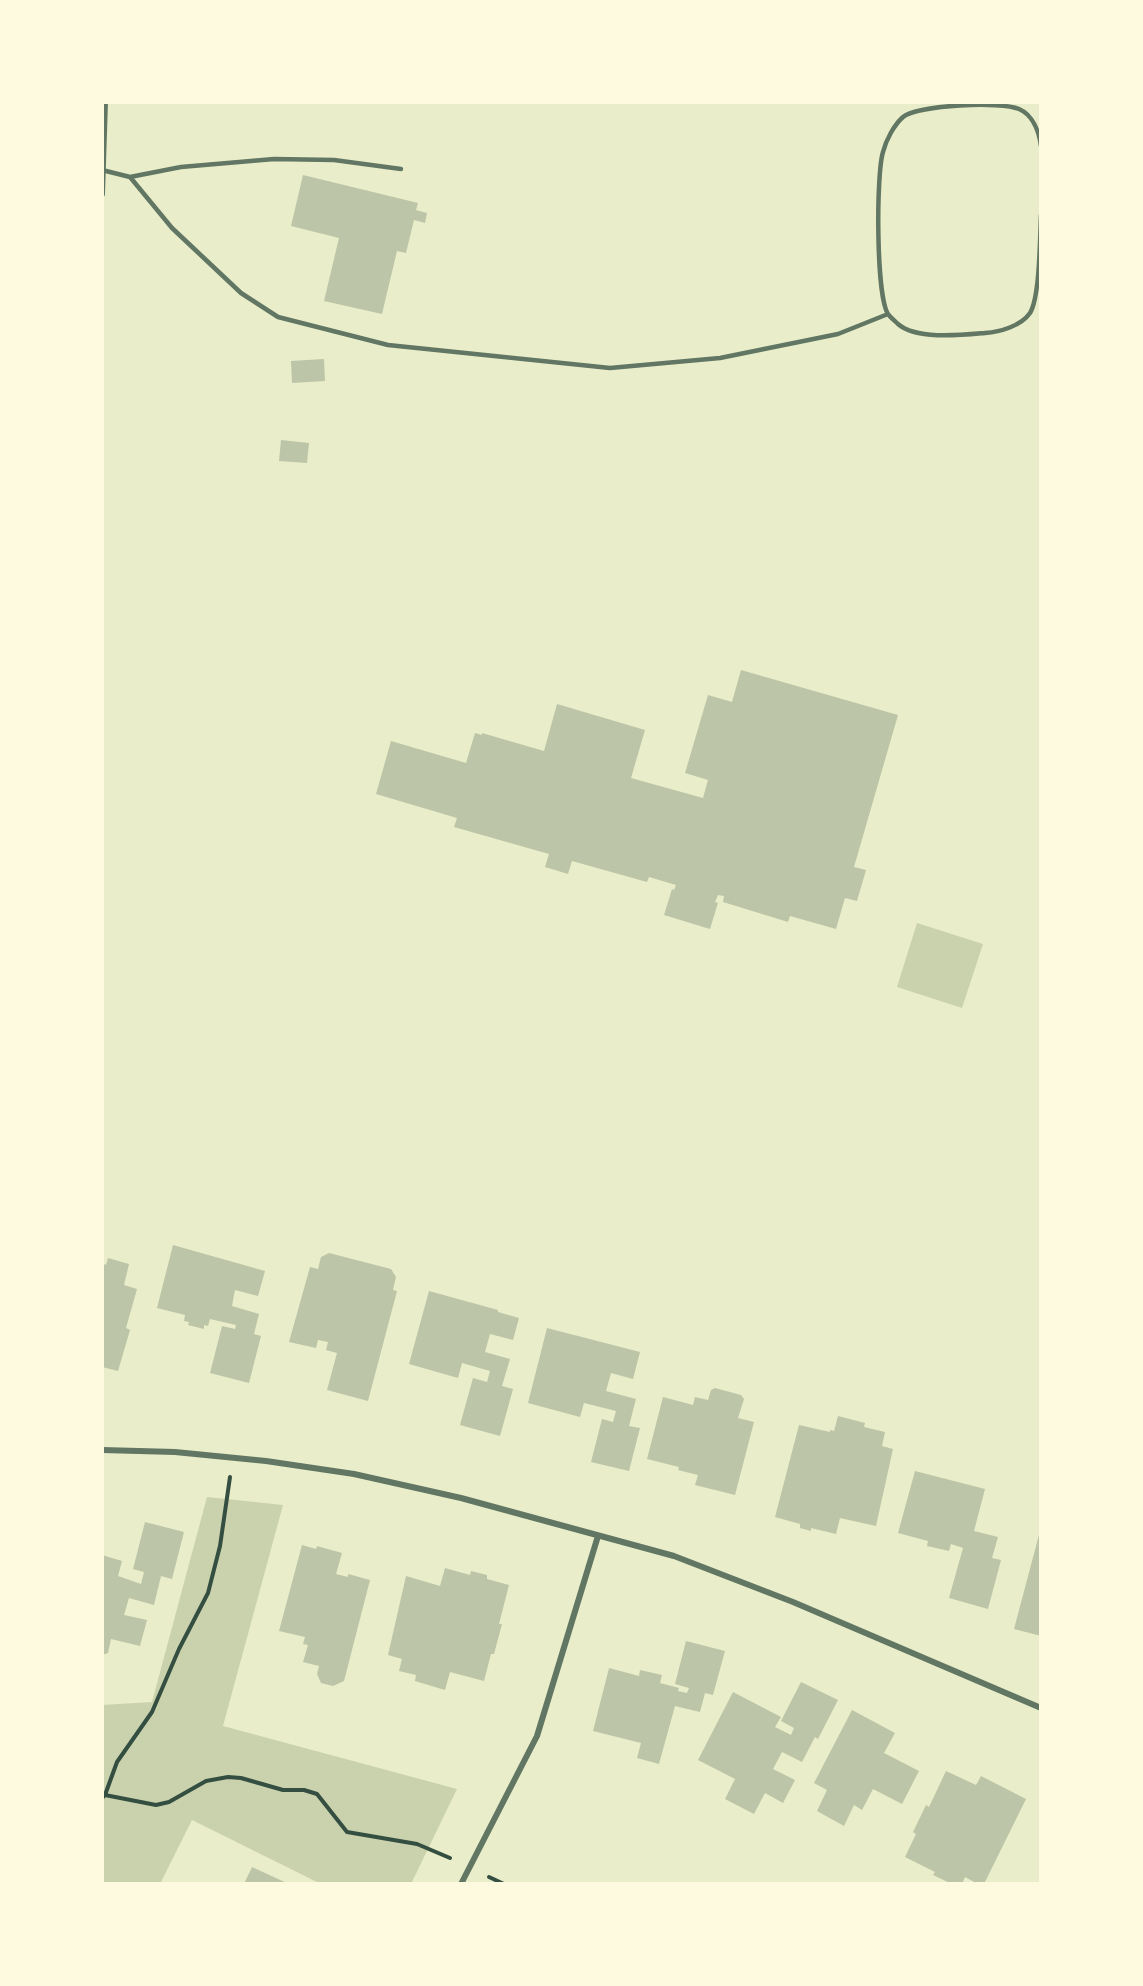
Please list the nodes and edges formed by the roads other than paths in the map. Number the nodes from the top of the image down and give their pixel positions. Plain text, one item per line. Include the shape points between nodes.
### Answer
1 (105, 102) edge
2 (1041, 146) edge
3 (401, 169) dead end
4 (102, 170) edge
5 (130, 177) junction
6 (102, 194) edge
7 (1041, 215) edge
8 (888, 314) junction
9 (102, 1450) edge
10 (598, 1536) junction
11 (1041, 1708) edge
12 (461, 1884) edge

1 - 4 street
2 - 8 lane via 1033,121 1020,110 1006,106 918,110 904,117 892,131 879,175 880,272
3 - 5 lane via 283,158 181,167
4 - 5 lane
4 - 6 street
5 - 8 lane via 172,228 242,293 278,317 388,345 610,368 742,354 838,334
7 - 8 lane via 1036,291 1030,313 1018,324 995,332 916,334
9 - 10 street via 175,1452 354,1474 461,1498
10 - 11 street via 674,1556 793,1602
10 - 12 street via 537,1736

